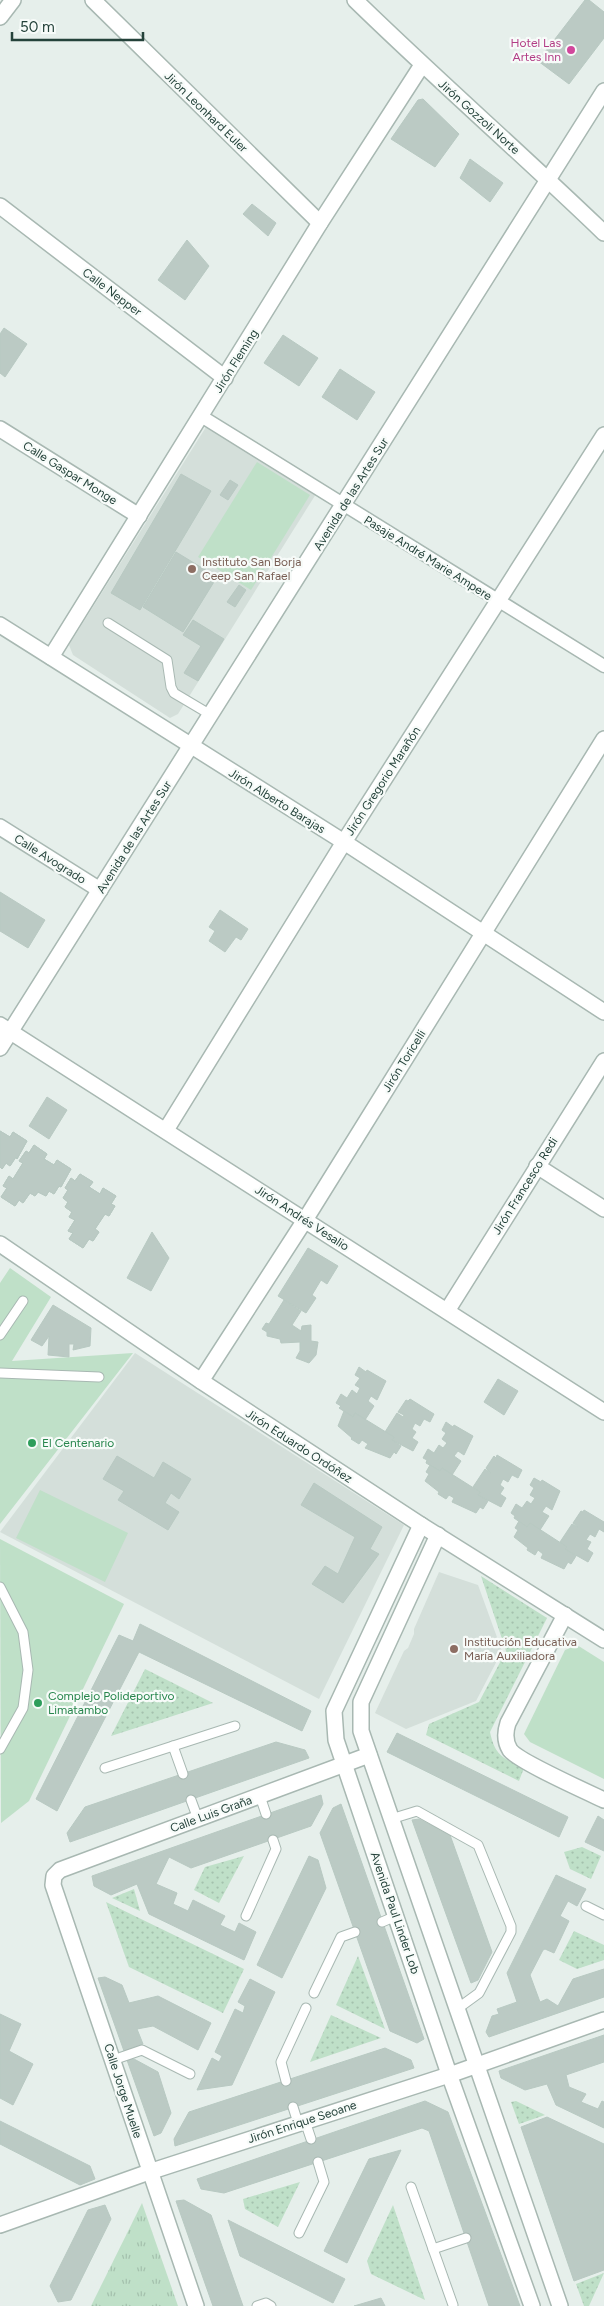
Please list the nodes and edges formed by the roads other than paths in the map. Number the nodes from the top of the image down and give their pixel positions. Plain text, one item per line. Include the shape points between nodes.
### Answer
1 (13, 0) edge
2 (93, 0) edge
3 (354, 0) edge
4 (0, 17) edge
5 (422, 65) junction
6 (604, 92) edge
7 (549, 180) junction
8 (0, 206) edge
9 (320, 223) junction
10 (604, 233) edge
11 (225, 378) junction
12 (202, 416) junction
13 (0, 429) edge
14 (604, 434) edge
15 (344, 505) junction
16 (139, 516) junction
17 (498, 601) junction
18 (108, 624) dead end
19 (0, 625) edge
20 (51, 657) junction
21 (604, 666) edge
22 (211, 715) junction
23 (604, 739) edge
24 (191, 747) junction
25 (0, 827) edge
26 (344, 842) junction
27 (100, 890) junction
28 (483, 932) junction
29 (604, 1012) edge
30 (5, 1028) edge
31 (0, 1048) edge
32 (604, 1061) edge
33 (166, 1130) junction
34 (536, 1166) junction
35 (604, 1209) edge
36 (305, 1220) junction
37 (1, 1247) edge
38 (23, 1301) dead end
39 (447, 1311) junction
40 (0, 1336) edge
41 (0, 1373) edge
42 (99, 1376) dead end
43 (201, 1381) junction
44 (604, 1412) edge
45 (421, 1525) junction
46 (438, 1535) junction
47 (0, 1587) edge
48 (565, 1615) junction
49 (604, 1640) edge
50 (235, 1726) dead end
51 (173, 1746) junction
52 (0, 1749) edge
53 (369, 1755) junction
54 (345, 1766) junction
55 (105, 1768) dead end
56 (183, 1774) dead end
57 (260, 1796) junction
58 (191, 1800) dead end
59 (604, 1800) edge
60 (266, 1814) dead end
61 (391, 1818) junction
62 (198, 1819) junction
63 (273, 1840) dead end
64 (54, 1876) joint
65 (586, 1906) dead end
66 (422, 1907) junction
67 (604, 1915) edge
68 (246, 1916) dead end
69 (389, 1919) junction
70 (355, 1932) dead end
71 (314, 1993) dead end
72 (306, 2008) dead end
73 (457, 2009) junction
74 (604, 2020) edge
75 (113, 2060) junction
76 (478, 2064) junction
77 (190, 2074) dead end
78 (449, 2074) junction
79 (286, 2081) dead end
80 (293, 2107) dead end
81 (302, 2122) junction
82 (311, 2139) dead end
83 (318, 2162) dead end
84 (149, 2172) junction
85 (411, 2187) dead end
86 (529, 2216) junction
87 (0, 2225) edge
88 (497, 2227) junction
89 (299, 2233) dead end
90 (466, 2238) dead end
91 (433, 2249) junction
92 (452, 2305) edge
93 (196, 2306) edge
94 (257, 2306) edge
95 (271, 2306) edge
96 (532, 2306) edge
97 (560, 2306) edge

1 - 4 street
2 - 9 street, Jirón Leonhard Euler
3 - 5 street, Jirón Gozzoli Norte
5 - 7 street, Jirón Gozzoli Norte
5 - 9 street, Jirón Fleming
6 - 7 street, Avenida de las Artes Sur
7 - 10 street, Jirón Gozzoli Norte
7 - 15 street, Avenida de las Artes Sur
8 - 11 street, Calle Nepper
9 - 11 street, Jirón Fleming
11 - 12 street, Jirón Fleming
12 - 15 street, Pasaje André Marie Ampere
12 - 16 street, Jirón Fleming
13 - 16 street, Calle Gaspar Monge
14 - 17 street, Jirón Gregorio Marañón
15 - 17 street, Pasaje André Marie Ampere
15 - 22 street, Avenida de las Artes Sur
16 - 20 street, Jirón Fleming
17 - 21 street, Pasaje André Marie Ampere
17 - 26 street, Jirón Gregorio Marañón
18 - 22 lane via 168,660 174,693
19 - 20 street, Jirón Alberto Barajas
20 - 24 street, Jirón Alberto Barajas
22 - 24 street, Avenida de las Artes Sur
23 - 28 street, Jirón Toricelli
24 - 26 street, Jirón Alberto Barajas
24 - 27 street, Avenida de las Artes Sur
25 - 27 street, Calle Avogrado
26 - 28 street, Jirón Alberto Barajas
26 - 33 street, Jirón Gregorio Marañón
27 - 30 street, Avenida de las Artes Sur
28 - 29 street, Jirón Alberto Barajas
28 - 36 street, Jirón Toricelli
30 - 31 street, Avenida de las Artes Sur
30 - 33 street, Jirón Andrés Vesalio
32 - 34 street, Jirón Francesco Redi
33 - 36 street, Jirón Andrés Vesalio
34 - 35 street
34 - 39 street, Jirón Francesco Redi
36 - 39 street, Jirón Andrés Vesalio
36 - 43 street, Jirón Toricelli
37 - 43 street, Jirón Eduardo Ordóñez
38 - 40 lane
39 - 44 street, Jirón Andrés Vesalio
41 - 42 lane
43 - 45 street, Jirón Eduardo Ordóñez
45 - 46 street, Jirón Eduardo Ordóñez
45 - 54 street, Avenida Paul Linder Lob via 334,1711 336,1740
46 - 48 street, Jirón Eduardo Ordóñez
46 - 53 street via 361,1702 361,1731
47 - 52 lane via 23,1632 28,1670 23,1708
48 - 49 street, Jirón Eduardo Ordóñez
48 - 59 street via 508,1723 507,1743 517,1756
50 - 51 lane
51 - 55 lane
51 - 56 lane
53 - 54 street, Calle Luis Graña
53 - 61 street
54 - 57 street, Calle Luis Graña
54 - 69 street, Avenida Paul Linder Lob
57 - 60 lane
57 - 62 street, Calle Luis Graña
58 - 62 lane
61 - 66 street
61 - 73 lane via 417,1812 473,1840 478,1845 511,1926 511,1932 479,1992
62 - 64 street, Calle Luis Graña via 60,1870
63 - 68 lane via 276,1850
64 - 75 street, Calle Jorge Muelle via 53,1885
65 - 67 lane
66 - 69 street
66 - 73 street
69 - 78 street, Avenida Paul Linder Lob
70 - 71 lane via 341,1938
72 - 79 lane via 281,2062
73 - 76 street
74 - 76 street, Jirón Enrique Seoane
75 - 77 lane via 142,2050
75 - 84 street, Calle Jorge Muelle
76 - 78 street, Jirón Enrique Seoane
76 - 86 street
78 - 81 street, Jirón Enrique Seoane
78 - 88 street, Avenida Paul Linder Lob
80 - 81 lane
81 - 82 lane
81 - 84 street, Jirón Enrique Seoane
83 - 89 lane via 324,2182
84 - 87 street, Jirón Enrique Seoane
84 - 93 street, Calle Jorge Muelle
85 - 91 lane
86 - 88 street
86 - 97 street
88 - 96 street, Avenida Paul Linder Lob
90 - 91 lane
91 - 92 lane
94 - 95 lane via 266,2303

